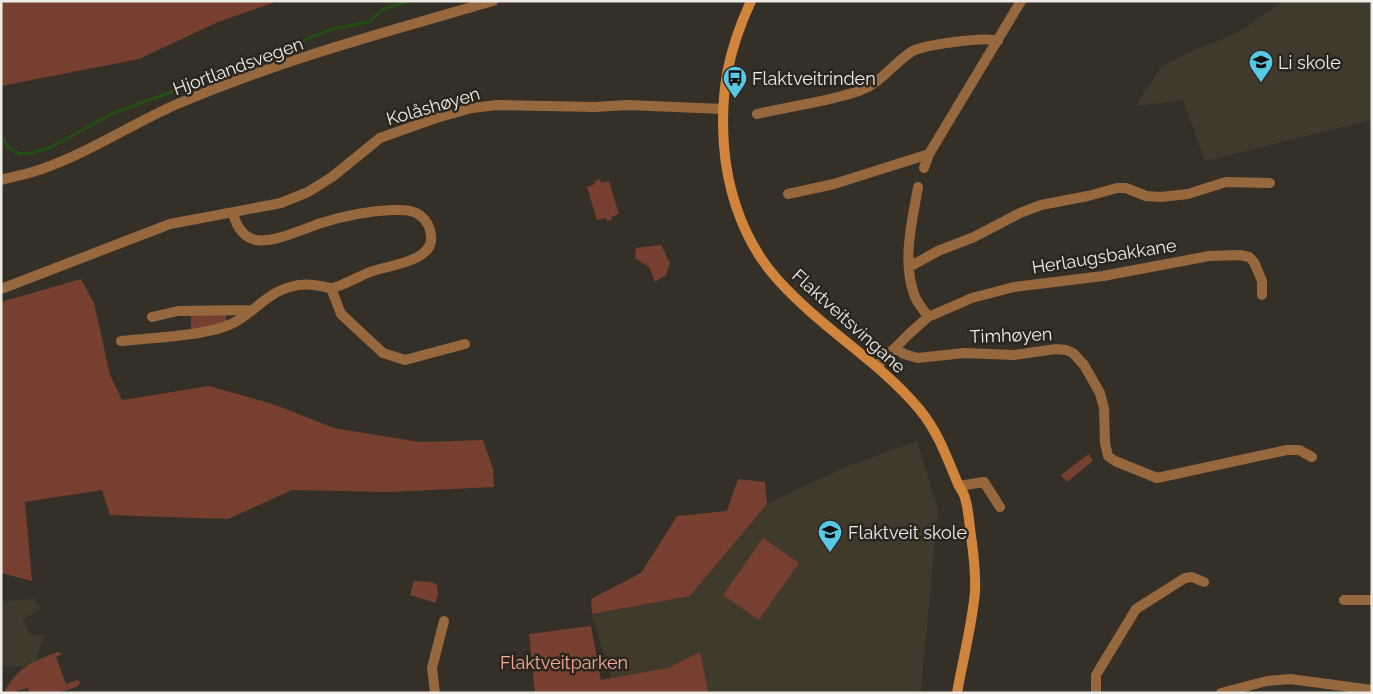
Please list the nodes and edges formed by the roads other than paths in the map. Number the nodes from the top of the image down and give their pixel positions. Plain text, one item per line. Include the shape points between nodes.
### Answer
1 (493, 1) edge
2 (751, 1) edge
3 (1021, 1) edge
4 (998, 41) junction
5 (723, 109) junction
6 (757, 114) dead end
7 (929, 154) junction
8 (924, 168) dead end
9 (1, 180) edge
10 (1270, 183) dead end
11 (918, 187) dead end
12 (788, 194) dead end
13 (233, 213) junction
14 (909, 266) junction
15 (331, 288) junction
16 (1, 289) edge
17 (1262, 294) dead end
18 (251, 310) junction
19 (152, 317) dead end
20 (928, 317) junction
21 (121, 341) dead end
22 (464, 344) dead end
23 (895, 348) junction
24 (877, 366) junction
25 (1312, 457) dead end
26 (959, 486) junction
27 (1000, 508) dead end
28 (1204, 582) dead end
29 (1344, 600) dead end
30 (1372, 600) edge
31 (444, 621) dead end
32 (1372, 690) edge
33 (435, 693) edge
34 (957, 693) edge
35 (1096, 693) edge
36 (1221, 693) edge

1 - 9 street, Hjortlandsvegen via 257,73 175,105 42,169
2 - 5 main road, Flaktveitsvingane via 730,52
3 - 4 street
4 - 6 street via 969,40 919,48 883,78 864,89
4 - 7 street
5 - 13 street, Kolåshøyen via 628,105 497,105 472,108 380,138 308,192 281,203
5 - 24 main road, Flaktveitsvingane via 724,152 730,185 745,228 763,261 799,301
7 - 8 street
7 - 12 street via 834,184
10 - 14 street via 1226,182 1188,194 1161,197 1117,188 1041,204
11 - 14 street
13 - 15 street via 236,226 254,240 268,240 370,211 410,210 428,222 432,244 420,257 372,271
13 - 16 street, Kolåshøyen via 170,224
14 - 20 street via 914,296
15 - 18 street via 302,284 289,287
15 - 22 street via 341,314 383,353 405,360
17 - 20 street, Herlaugsbakkane via 1262,282 1254,262 1240,254 1228,254 1103,276 1014,287 972,298
18 - 19 street via 178,311
18 - 21 street via 229,325 207,331
20 - 23 street, Herlaugsbakkane
23 - 24 street, Herlaugsbakkane
23 - 25 street, Timhøyen via 918,358 964,353 1014,355 1056,349 1073,353 1100,393 1108,456 1115,462 1157,478 1287,450 1299,450
24 - 26 main road, Flaktveitsvingane via 921,412 941,443
26 - 27 street via 984,482
26 - 34 main road, Flaktveitsvingane via 965,497 969,520 975,591
28 - 35 street via 1198,578 1185,578 1136,609 1096,675
29 - 30 street
31 - 33 street via 432,668
32 - 36 street via 1290,679 1267,681

